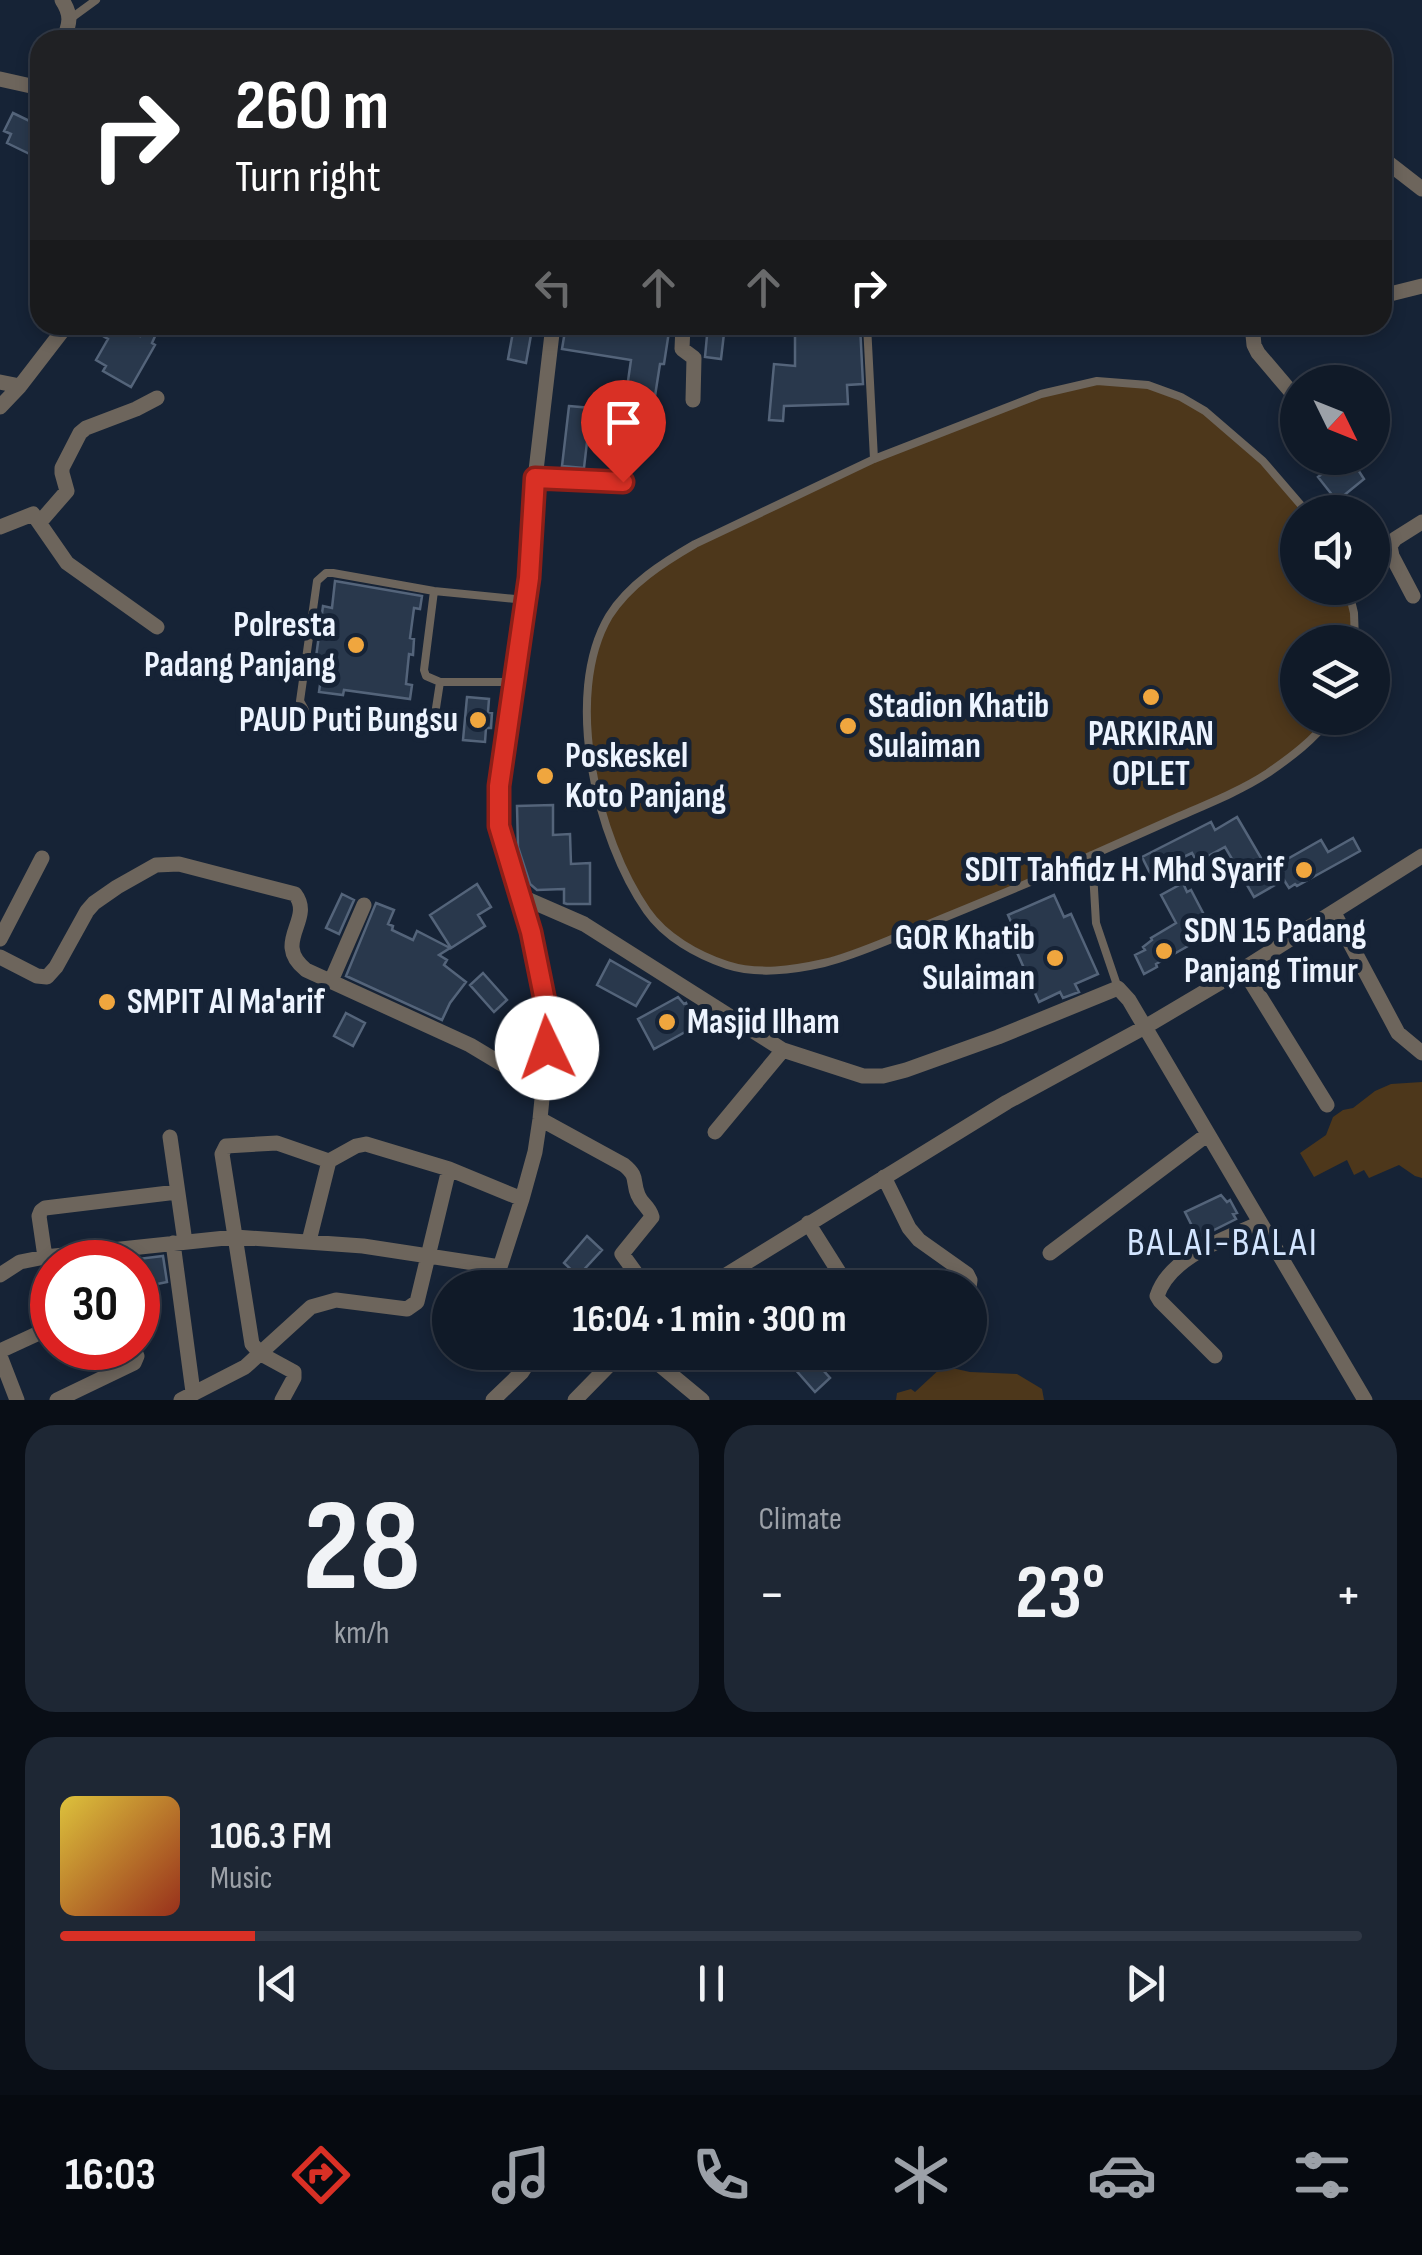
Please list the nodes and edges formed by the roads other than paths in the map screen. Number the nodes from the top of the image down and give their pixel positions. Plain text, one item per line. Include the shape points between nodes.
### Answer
1 (62, 0) edge
2 (96, 0) edge
3 (70, 19) junction
4 (67, 30) edge
5 (0, 79) edge
6 (30, 86) edge
7 (1392, 166) edge
8 (1422, 189) edge
9 (1422, 286) edge
10 (1392, 294) edge
11 (59, 335) edge
12 (552, 335) edge
13 (683, 335) edge
14 (868, 335) edge
15 (1253, 335) edge
16 (1280, 379) edge
17 (0, 382) edge
18 (20, 386) junction
19 (157, 398) dead end
20 (693, 400) dead end
21 (0, 407) edge
22 (874, 458) junction
23 (535, 478) junction
24 (623, 482) dead end
25 (1292, 495) edge
26 (40, 522) junction
27 (1422, 522) edge
28 (0, 527) edge
29 (434, 590) junction
30 (1413, 596) dead end
31 (524, 600) junction
32 (157, 626) dead end
33 (440, 682) junction
34 (514, 682) junction
35 (1316, 735) edge
36 (1092, 855) junction
37 (1422, 856) edge
38 (42, 858) dead end
39 (522, 896) junction
40 (364, 904) dead end
41 (1334, 913) junction
42 (0, 939) edge
43 (0, 957) edge
44 (1243, 969) junction
45 (331, 981) junction
46 (1118, 988) junction
47 (1145, 1027) junction
48 (784, 1050) junction
49 (1422, 1054) edge
50 (544, 1084) junction
51 (1327, 1105) dead end
52 (540, 1120) junction
53 (715, 1132) dead end
54 (1208, 1134) junction
55 (170, 1136) dead end
56 (330, 1161) junction
57 (448, 1169) junction
58 (884, 1177) junction
59 (177, 1192) junction
60 (522, 1200) junction
61 (808, 1223) junction
62 (1260, 1223) junction
63 (235, 1237) junction
64 (43, 1240) edge
65 (309, 1241) junction
66 (179, 1242) junction
67 (160, 1244) edge
68 (1050, 1253) dead end
69 (429, 1255) junction
70 (30, 1260) edge
71 (500, 1268) joint
72 (634, 1270) edge
73 (734, 1270) edge
74 (837, 1270) edge
75 (961, 1270) edge
76 (0, 1276) edge
77 (30, 1337) edge
78 (0, 1353) edge
79 (261, 1354) junction
80 (1215, 1356) dead end
81 (119, 1370) edge
82 (523, 1370) edge
83 (604, 1370) edge
84 (666, 1370) edge
85 (187, 1396) edge
86 (18, 1400) edge
87 (57, 1400) edge
88 (282, 1400) edge
89 (493, 1400) edge
90 (575, 1400) edge
91 (702, 1400) edge
92 (1365, 1400) edge

1 - 3 street
2 - 3 lane
3 - 4 street
5 - 6 street
7 - 8 street
9 - 10 street
11 - 18 street
12 - 23 street
13 - 20 street via 682,349 694,358
14 - 22 lane
15 - 16 street via 1258,353
17 - 18 street
18 - 21 street
19 - 26 street via 80,433 62,468 67,491
22 - 25 lane via 1051,390 1134,382 1205,412
22 - 36 lane via 668,560 628,592 607,620 590,669 586,718 609,832 630,881 670,935 714,960 756,971 848,956
23 - 24 lane
23 - 31 street
26 - 28 street via 30,513
26 - 32 street via 67,563
27 - 30 street via 1390,546
29 - 31 lane
29 - 33 lane via 424,670
29 - 33 lane via 322,576 314,589 300,701 316,722 428,728
31 - 34 street
33 - 34 lane
34 - 39 street via 499,826
35 - 36 lane via 1255,781
36 - 46 lane via 1098,935
37 - 41 street
38 - 42 street
39 - 48 street via 584,924
39 - 50 street via 546,1006
40 - 45 street
41 - 44 street
41 - 49 street via 1398,1033
43 - 45 street via 47,976 103,896 156,865 179,864 294,894 301,907 293,956
44 - 47 street
44 - 51 street
45 - 50 street
46 - 47 street
46 - 48 street via 883,1076 863,1076
47 - 54 street
47 - 58 street
48 - 53 street
50 - 52 street
52 - 60 street
52 - 72 street via 635,1175 638,1196 652,1217 622,1254
54 - 62 street
54 - 68 street
55 - 59 street
56 - 57 street via 366,1144
56 - 63 street via 277,1143 226,1146
56 - 65 street
57 - 60 street
57 - 69 street
58 - 61 street
58 - 75 street via 909,1228
59 - 64 street via 45,1208 39,1216
59 - 66 street
60 - 71 street
61 - 73 street
61 - 74 street
62 - 80 street via 1195,1254 1158,1291 1160,1301
62 - 92 street
63 - 65 street
63 - 66 street
63 - 79 street via 252,1344
65 - 69 street
66 - 67 street
66 - 85 street
69 - 71 street
69 - 79 street via 414,1306 336,1300 310,1306
70 - 76 street
77 - 78 street
78 - 86 street
79 - 85 street
79 - 88 street via 294,1372
81 - 87 street
82 - 89 street
83 - 90 street
84 - 91 street

